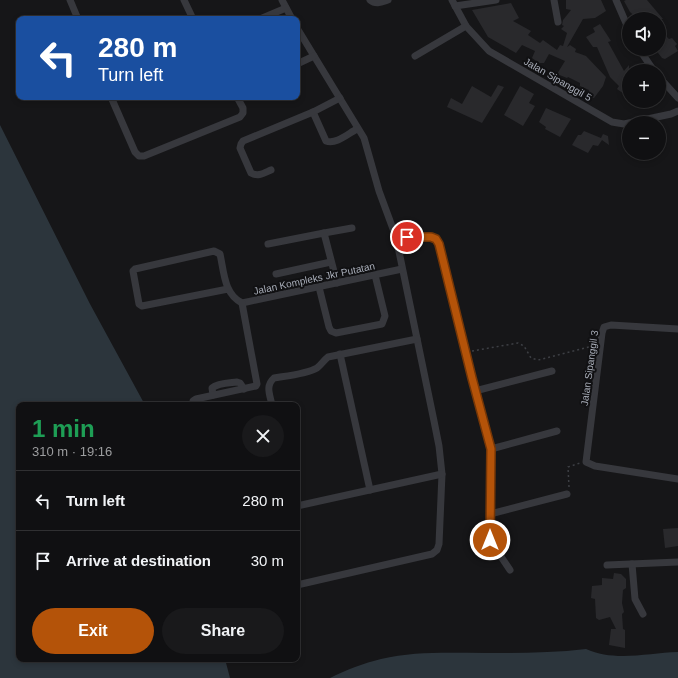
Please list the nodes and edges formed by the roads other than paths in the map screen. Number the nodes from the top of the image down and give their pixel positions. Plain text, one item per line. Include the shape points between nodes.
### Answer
1 (70, 0) edge
2 (184, 0) edge
3 (282, 0) edge
4 (285, 0) edge
5 (370, 0) edge
6 (388, 0) edge
7 (496, 0) edge
8 (554, 0) edge
9 (616, 0) edge
10 (454, 3) edge
11 (286, 8) junction
12 (622, 14) edge
13 (77, 16) edge
14 (192, 16) edge
15 (267, 16) edge
16 (290, 16) edge
17 (558, 22) dead end
18 (466, 26) junction
19 (300, 33) edge
20 (314, 56) junction
21 (415, 56) dead end
22 (300, 63) edge
23 (666, 85) edge
24 (340, 98) junction
25 (678, 98) edge
26 (112, 100) edge
27 (239, 100) edge
28 (678, 111) edge
29 (313, 112) junction
30 (357, 129) junction
31 (270, 170) dead end
32 (352, 228) dead end
33 (324, 233) junction
34 (396, 237) junction
35 (268, 244) dead end
36 (331, 262) junction
37 (402, 269) junction
38 (276, 274) dead end
39 (375, 275) junction
40 (337, 283) junction
41 (319, 287) junction
42 (228, 289) junction
43 (242, 303) junction
44 (678, 330) edge
45 (417, 339) junction
46 (340, 354) junction
47 (552, 371) dead end
48 (475, 391) junction
49 (193, 402) edge
50 (271, 402) edge
51 (557, 431) dead end
52 (491, 449) junction
53 (442, 474) junction
54 (678, 478) edge
55 (370, 490) junction
56 (567, 494) road end
57 (300, 505) edge
58 (490, 514) junction
59 (678, 562) edge
60 (632, 564) junction
61 (607, 565) dead end
62 (510, 570) dead end
63 (300, 584) edge
64 (643, 614) dead end

1 - 13 street
2 - 14 street
3 - 11 street
4 - 11 street
5 - 6 street via 378,3
7 - 10 street
8 - 17 street
9 - 12 street
10 - 18 street, Jalan Sipanggil 5
11 - 15 street
11 - 16 street
18 - 21 street
18 - 28 street, Jalan Sipanggil 5 via 489,51 612,122 624,124
19 - 20 street
20 - 22 street
20 - 24 street
23 - 25 street
24 - 29 street
24 - 30 street
26 - 27 street via 135,152 139,156 144,156 240,116 243,108
29 - 30 street via 326,141 334,142
29 - 31 street via 240,144 251,173 259,175
30 - 34 street via 364,138 379,191
32 - 33 street
33 - 35 street
33 - 36 street
34 - 37 street
34 - 48 street via 431,237 439,244
36 - 38 street
36 - 40 street
37 - 39 street, Jalan Kompleks Jkr Putatan
37 - 45 street
39 - 40 street, Jalan Kompleks Jkr Putatan
39 - 41 street via 385,316 382,324 336,333 331,331
40 - 41 street, Jalan Kompleks Jkr Putatan
41 - 43 street, Jalan Kompleks Jkr Putatan
42 - 42 street via 218,252 133,271 139,304 142,306
42 - 43 street, Jalan Kompleks Jkr Putatan via 231,296
43 - 49 street via 257,384 244,390 213,395
44 - 54 street, Jalan Sipanggil 3 via 611,325 604,327 586,462 595,466
45 - 46 street
45 - 53 street via 439,446
46 - 50 street via 328,357 313,370 274,378 268,388
46 - 55 street
47 - 48 street
48 - 52 street
51 - 52 street
52 - 58 street
53 - 55 street
53 - 63 street via 439,544 432,554
55 - 57 street
56 - 58 street
58 - 62 street via 490,540
59 - 60 street
60 - 61 street
60 - 64 street via 635,599

